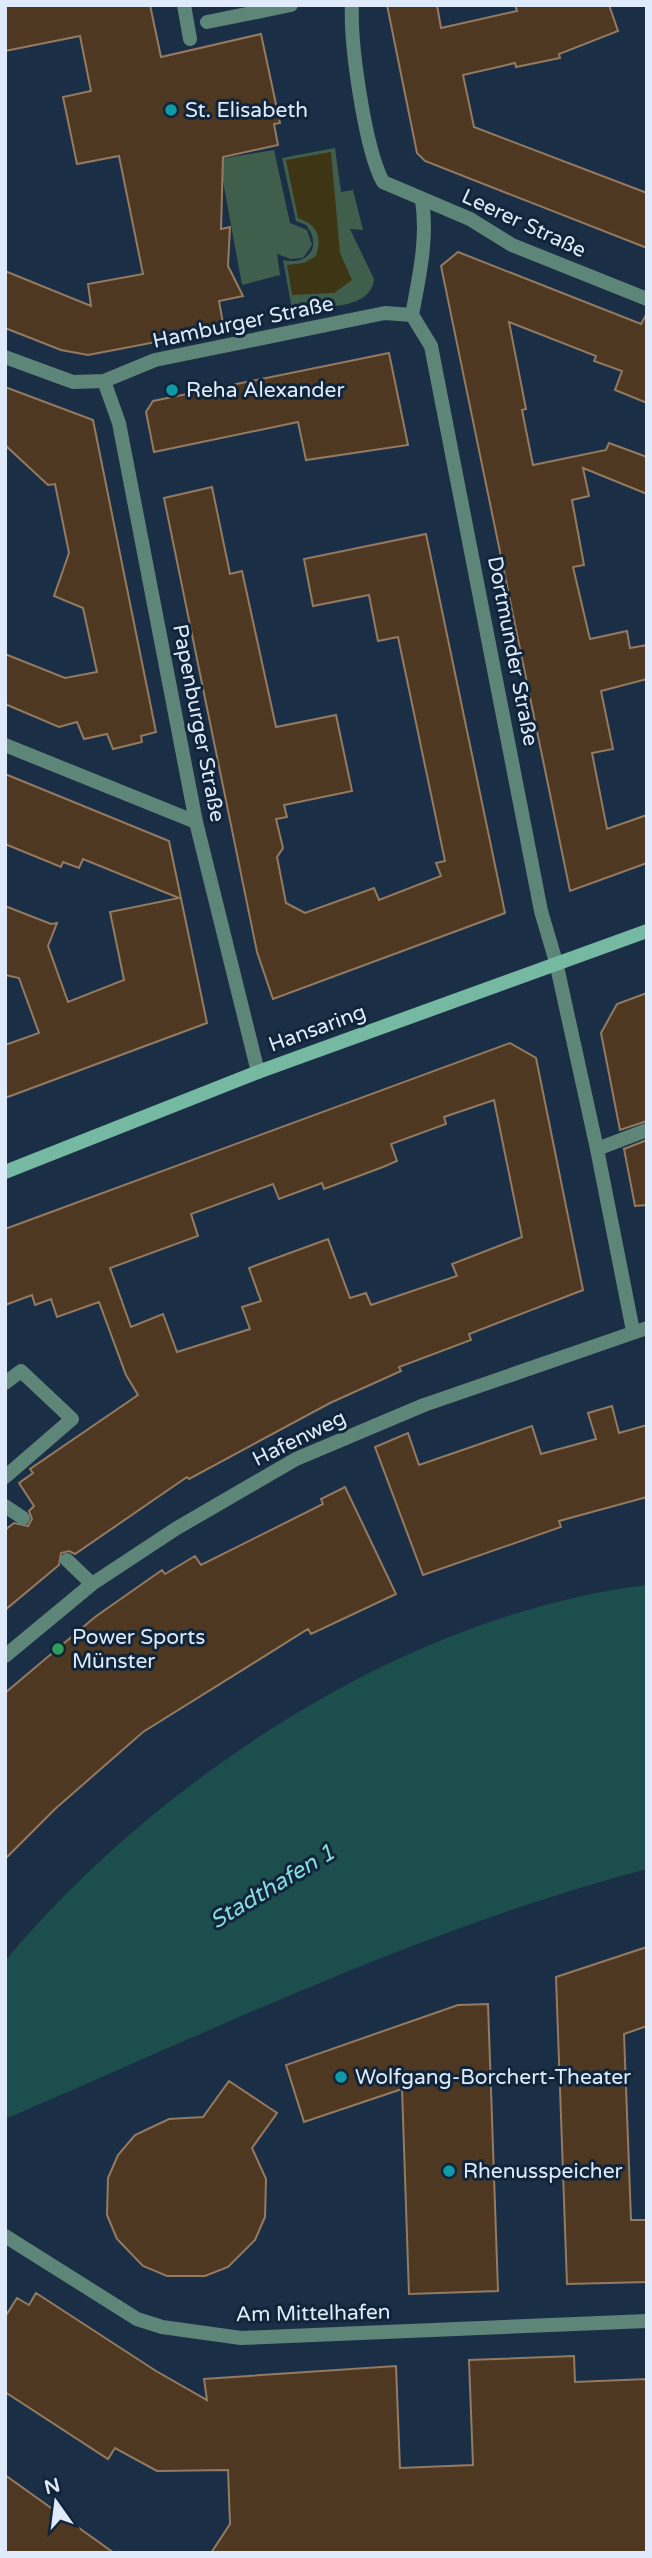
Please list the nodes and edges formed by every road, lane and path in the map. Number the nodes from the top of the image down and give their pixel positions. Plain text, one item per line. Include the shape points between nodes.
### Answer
1 (184, 5) edge
2 (291, 5) edge
3 (352, 5) edge
4 (207, 22) dead end
5 (190, 39) dead end
6 (422, 200) junction
7 (647, 299) edge
8 (412, 315) junction
9 (5, 357) edge
10 (104, 381) junction
11 (5, 745) edge
12 (196, 822) junction
13 (647, 931) edge
14 (556, 962) junction
15 (258, 1072) junction
16 (647, 1130) edge
17 (597, 1149) junction
18 (5, 1172) edge
19 (640, 1330) edge
20 (5, 1383) edge
21 (5, 1477) edge
22 (5, 1506) edge
23 (23, 1518) dead end
24 (66, 1560) dead end
25 (92, 1584) junction
26 (5, 1656) edge
27 (5, 2236) edge
28 (647, 2321) edge

1 - 5 street
2 - 4 street
3 - 6 street via 351,32 378,173 383,182
6 - 7 street, Leerer Straße via 470,219 512,245
6 - 8 street via 424,247
8 - 10 street, Hamburger Straße via 385,313 155,360
8 - 14 street, Dortmunder Straße via 431,346 541,911
9 - 10 street, Hamburger Straße via 73,382
10 - 12 street, Papenburger Straße via 119,423
11 - 12 street
12 - 15 street, Papenburger Straße
13 - 14 main road, Hansaring
14 - 15 main road, Hansaring
14 - 17 street, Dortmunder Straße
15 - 18 main road, Hansaring
16 - 17 street
17 - 19 street, Dortmunder Straße
19 - 25 street, Hafenweg via 424,1405 296,1459
20 - 21 street via 22,1371 72,1419
22 - 23 street
24 - 25 street
25 - 26 street, Hafenweg
27 - 28 street, Am Mittelhafen via 137,2319 228,2336

